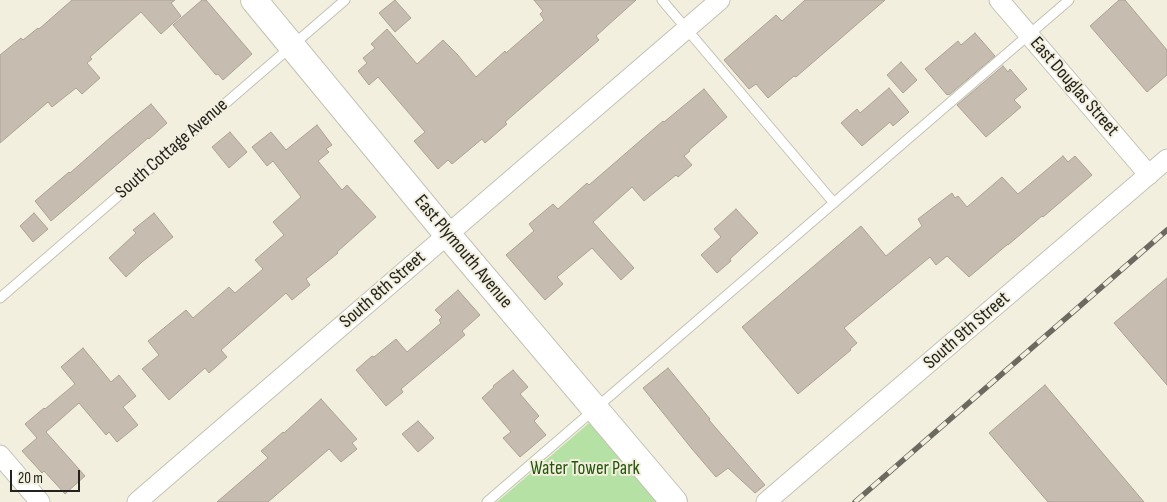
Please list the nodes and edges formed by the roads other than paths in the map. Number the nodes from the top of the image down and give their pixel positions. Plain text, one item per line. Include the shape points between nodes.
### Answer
1 (254, 0) edge
2 (345, 0) edge
3 (662, 0) edge
4 (720, 0) edge
5 (999, 0) edge
6 (1069, 0) edge
7 (687, 28) junction
8 (1028, 35) junction
9 (292, 46) junction
10 (1167, 159) edge
11 (1149, 175) junction
12 (834, 203) junction
13 (447, 234) junction
14 (0, 298) edge
15 (595, 408) junction
16 (0, 455) edge
17 (40, 502) edge
18 (137, 502) edge
19 (487, 502) edge
20 (674, 502) edge
21 (766, 502) edge

1 - 9 main road, East Plymouth Avenue
2 - 9 lane, South Cottage Avenue
3 - 7 lane
4 - 7 street, South 8th Street
5 - 8 street, East Douglas Street
6 - 8 lane
7 - 12 lane
7 - 13 street, South 8th Street
8 - 11 street, East Douglas Street
8 - 12 lane
9 - 13 main road, East Plymouth Avenue
9 - 14 lane, South Cottage Avenue
10 - 11 street, South 9th Street
11 - 21 street, South 9th Street
12 - 15 lane
13 - 15 main road, East Plymouth Avenue
13 - 18 street, South 8th Street
15 - 19 lane
15 - 20 main road, East Plymouth Avenue
16 - 17 street

